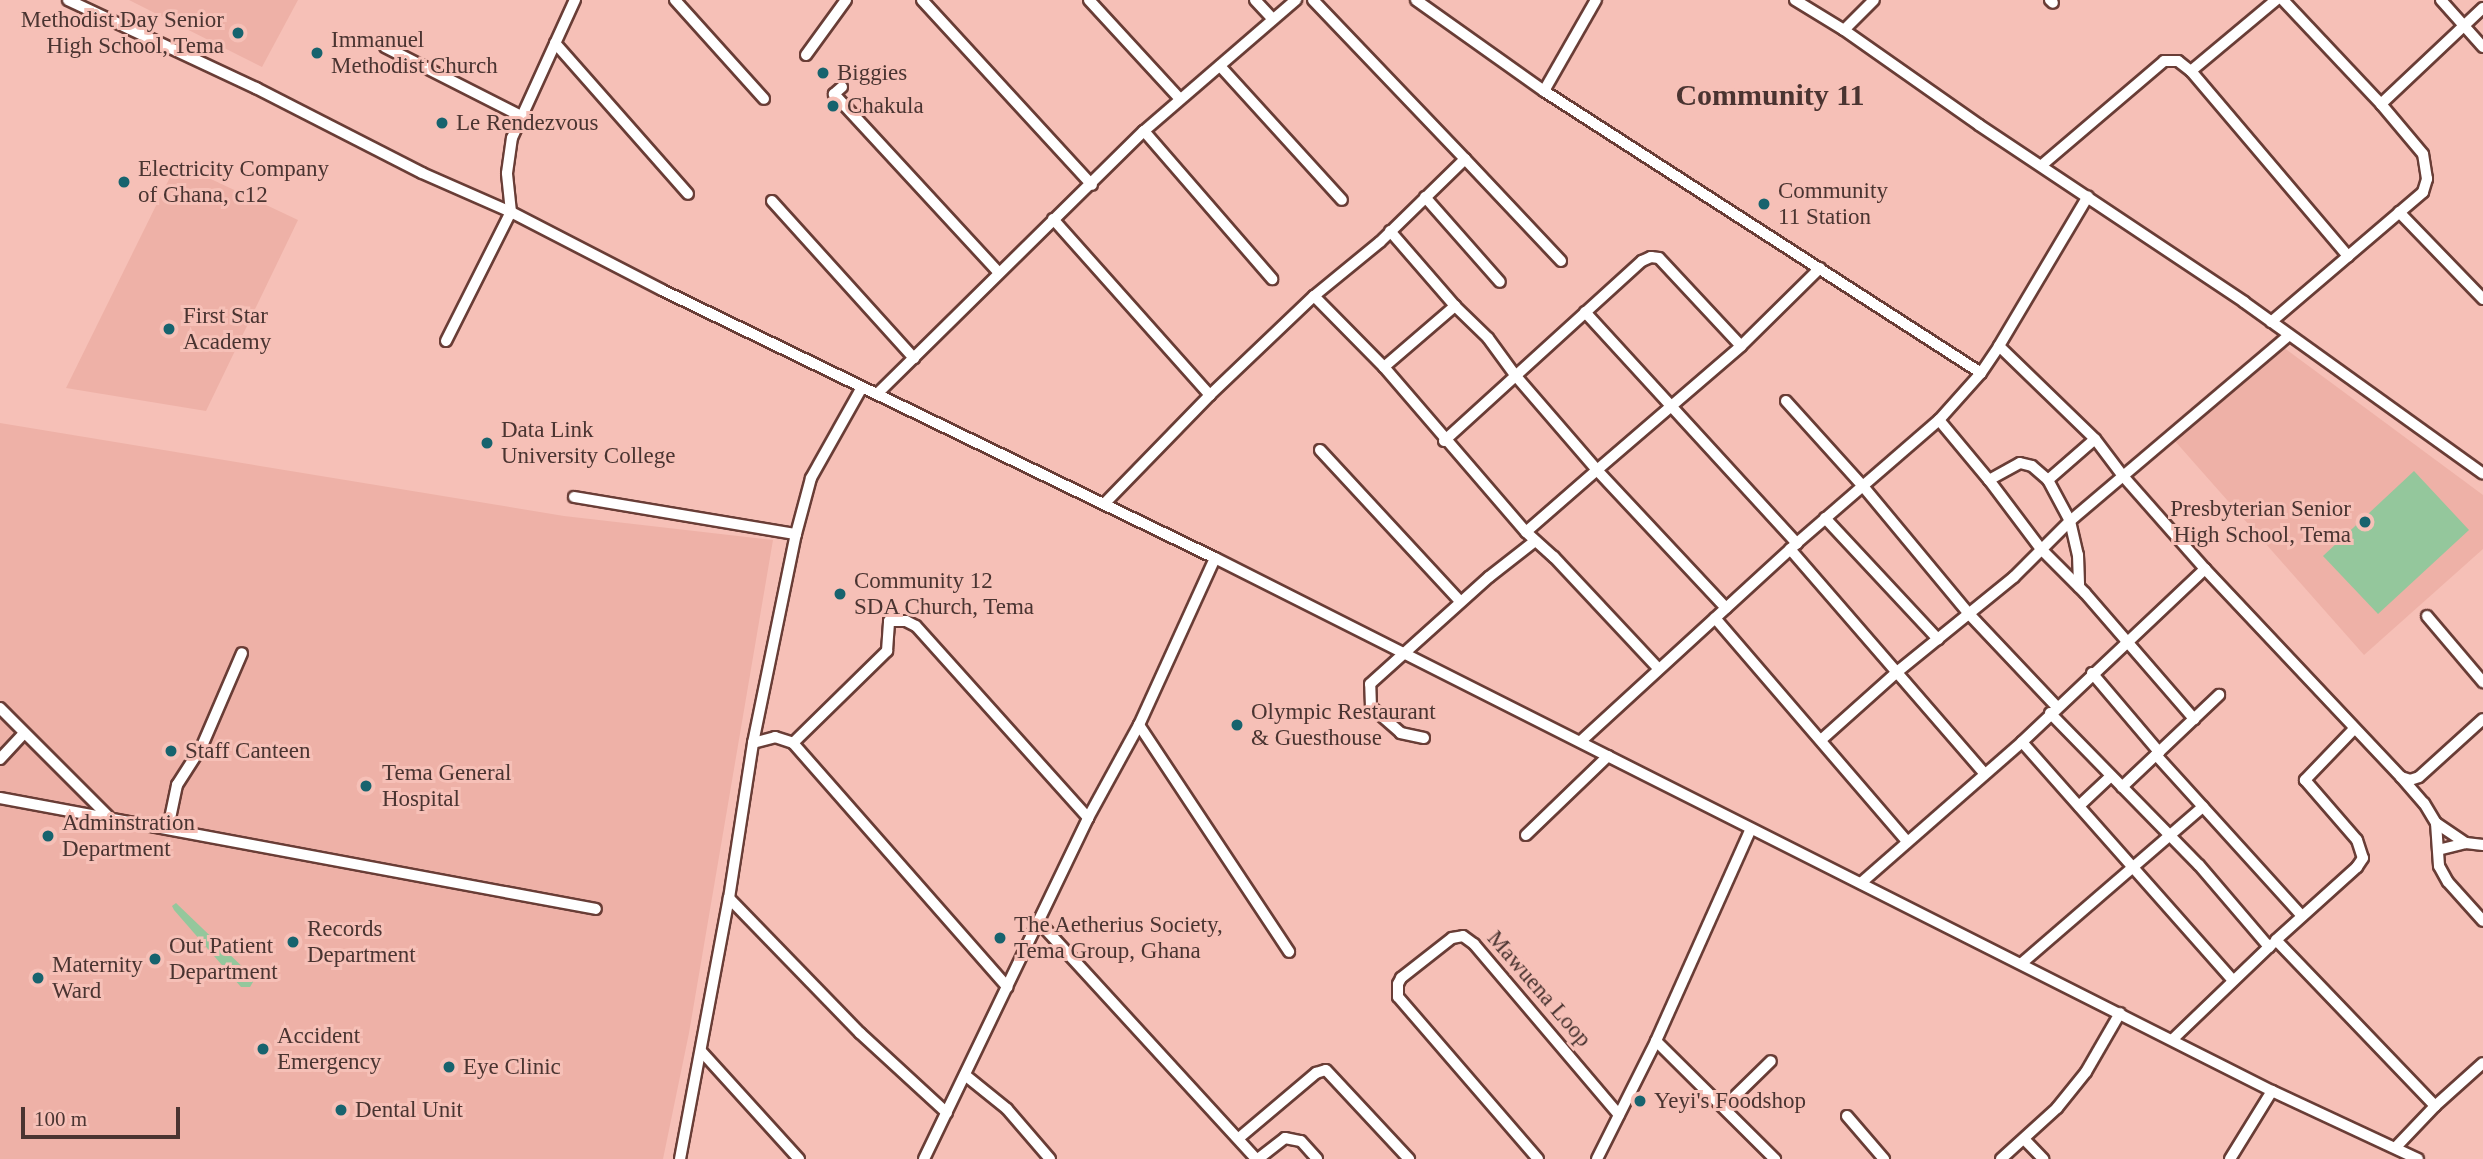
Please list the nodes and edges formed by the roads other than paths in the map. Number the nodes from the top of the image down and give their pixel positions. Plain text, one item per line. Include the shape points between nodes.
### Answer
1 (68, 0) edge
2 (575, 0) edge
3 (675, 0) edge
4 (846, 0) edge
5 (922, 0) edge
6 (1089, 0) edge
7 (1255, 0) edge
8 (1296, 0) edge
9 (1313, 0) edge
10 (1416, 0) edge
11 (1595, 0) edge
12 (1795, 0) edge
13 (1874, 0) edge
14 (2283, 0) edge
15 (2441, 0) edge
16 (2269, 2) edge
17 (2483, 8) edge
18 (1273, 19) junction
19 (2464, 25) junction
20 (1844, 30) junction
21 (555, 43) junction
22 (385, 47) dead end
23 (2483, 47) edge
24 (806, 55) dead end
25 (1220, 66) junction
26 (2191, 71) junction
27 (842, 87) dead end
28 (1544, 91) junction
29 (764, 99) dead end
30 (1180, 99) junction
31 (2381, 104) junction
32 (522, 116) junction
33 (1144, 131) junction
34 (1465, 159) junction
35 (2042, 165) junction
36 (1092, 184) junction
37 (688, 194) dead end
38 (2088, 196) junction
39 (1425, 197) junction
40 (1342, 200) dead end
41 (772, 201) dead end
42 (511, 212) junction
43 (2399, 212) junction
44 (1053, 219) junction
45 (1390, 231) junction
46 (2348, 256) junction
47 (1561, 261) dead end
48 (1820, 268) junction
49 (998, 272) junction
50 (1272, 279) dead end
51 (1500, 282) dead end
52 (1314, 296) junction
53 (2483, 299) edge
54 (1455, 306) junction
55 (1585, 312) junction
56 (2271, 321) junction
57 (2288, 336) junction
58 (446, 341) dead end
59 (1741, 346) junction
60 (1999, 346) junction
61 (914, 358) junction
62 (1384, 367) junction
63 (1981, 373) junction
64 (1515, 375) junction
65 (862, 387) junction
66 (878, 393) junction
67 (1210, 395) junction
68 (1786, 401) dead end
69 (1670, 406) junction
70 (1939, 419) junction
71 (2095, 439) junction
72 (1444, 441) junction
73 (1320, 450) dead end
74 (1597, 470) junction
75 (2483, 474) edge
76 (2123, 476) junction
77 (1989, 480) junction
78 (2048, 480) junction
79 (1862, 485) junction
80 (574, 497) dead end
81 (1104, 504) junction
82 (1825, 518) junction
83 (2070, 521) junction
84 (1526, 532) junction
85 (796, 534) junction
86 (1535, 541) junction
87 (1794, 546) junction
88 (2041, 549) junction
89 (1215, 558) junction
90 (2205, 569) junction
91 (2079, 587) junction
92 (1461, 602) junction
93 (1726, 608) junction
94 (1970, 615) junction
95 (2427, 616) dead end
96 (1715, 618) junction
97 (1938, 639) junction
98 (2127, 641) junction
99 (242, 653) dead end
100 (1404, 654) junction
101 (1658, 668) junction
102 (1897, 672) junction
103 (2092, 673) junction
104 (2483, 682) edge
105 (2219, 695) dead end
106 (0, 708) edge
107 (2054, 710) junction
108 (2194, 719) junction
109 (1139, 725) junction
110 (2481, 727) edge
111 (2354, 729) junction
112 (24, 733) junction
113 (1424, 738) dead end
114 (1821, 740) junction
115 (1581, 741) junction
116 (2022, 742) junction
117 (753, 743) junction
118 (793, 743) junction
119 (2157, 754) junction
120 (1608, 756) junction
121 (0, 760) edge
122 (1984, 773) junction
123 (2111, 776) junction
124 (2401, 777) junction
125 (2122, 787) junction
126 (0, 798) edge
127 (2079, 806) junction
128 (2203, 807) junction
129 (108, 816) junction
130 (1088, 818) junction
131 (2436, 823) junction
132 (167, 828) junction
133 (1751, 829) junction
134 (1526, 835) dead end
135 (2168, 836) junction
136 (1907, 841) junction
137 (2466, 843) junction
138 (2483, 845) edge
139 (2438, 850) junction
140 (2134, 869) junction
141 (1861, 883) junction
142 (729, 898) junction
143 (596, 909) dead end
144 (2302, 916) junction
145 (2483, 921) edge
146 (1039, 922) junction
147 (2273, 944) junction
148 (1289, 952) dead end
149 (2022, 963) junction
150 (2232, 979) junction
151 (1007, 987) junction
152 (2120, 1013) junction
153 (2174, 1040) junction
154 (1656, 1041) junction
155 (701, 1051) junction
156 (1771, 1061) dead end
157 (2483, 1063) edge
158 (965, 1075) junction
159 (2272, 1091) junction
160 (1725, 1106) junction
161 (2435, 1106) junction
162 (947, 1114) junction
163 (1619, 1115) junction
164 (1847, 1116) dead end
165 (1239, 1138) junction
166 (2024, 1139) junction
167 (2396, 1147) junction
168 (1599, 1158) edge
169 (680, 1159) edge
170 (799, 1159) edge
171 (924, 1159) edge
172 (1050, 1159) edge
173 (1257, 1159) edge
174 (1317, 1159) edge
175 (1409, 1159) edge
176 (1538, 1159) edge
177 (1775, 1159) edge
178 (1884, 1159) edge
179 (2001, 1159) edge
180 (2043, 1159) edge
181 (2230, 1159) edge
182 (2418, 1159) edge

1 - 42 street
2 - 21 street
3 - 29 street
4 - 24 street
5 - 36 street
6 - 30 street
7 - 18 street
8 - 18 street
9 - 34 street
10 - 28 street
11 - 28 street
12 - 20 street
13 - 20 street
14 - 31 street
15 - 19 street
16 - 26 street
17 - 19 street
18 - 25 street
19 - 23 street
19 - 31 street
20 - 35 street
21 - 32 street
21 - 37 street
22 - 32 street
25 - 30 street
25 - 40 street
26 - 35 street via 2178,61 2164,61
26 - 46 street
27 - 49 street via 834,94
28 - 48 street
30 - 33 street
31 - 43 street via 2427,165 2423,192
32 - 42 street via 509,147
33 - 36 street
33 - 50 street
34 - 39 street
34 - 47 street
35 - 38 street
36 - 44 street
38 - 56 street
38 - 60 street
39 - 45 street
39 - 51 street
41 - 61 street
42 - 58 street
42 - 65 street
43 - 46 street
43 - 53 street
44 - 49 street
44 - 67 street
45 - 52 street
45 - 54 street
46 - 56 street
48 - 59 street
48 - 63 street
49 - 61 street
52 - 62 street
52 - 67 street
54 - 62 street
54 - 64 street via 1488,338
55 - 59 street via 1642,261 1659,258
55 - 64 street
55 - 69 street
56 - 57 street
57 - 75 street
57 - 76 street
59 - 69 street
60 - 63 street
60 - 71 street
61 - 66 street
62 - 72 street
63 - 70 street
64 - 72 street
64 - 74 street
65 - 66 street
65 - 85 street via 811,478
66 - 81 street
67 - 81 street
68 - 79 street
69 - 74 street
69 - 87 street
70 - 77 street
70 - 79 street
71 - 76 street
71 - 78 street
72 - 84 street
73 - 92 street
74 - 84 street
74 - 93 street
76 - 83 street
76 - 90 street
77 - 78 street via 2020,463 2032,466
77 - 88 street
78 - 83 street
79 - 82 street
79 - 94 street
80 - 85 street
81 - 89 street
82 - 87 street
82 - 97 street
83 - 88 street
83 - 91 street
84 - 86 street
85 - 117 street
86 - 92 street
86 - 101 street
87 - 93 street
87 - 102 street
88 - 91 street
88 - 94 street
89 - 100 street
89 - 109 street
90 - 98 street
90 - 111 street
91 - 98 street
92 - 100 street
93 - 96 street
94 - 97 street
94 - 107 street
95 - 104 street
96 - 101 street
96 - 114 street
97 - 102 street
98 - 103 street
98 - 108 street
99 - 132 street via 202,746 177,785
100 - 113 street via 1370,684 1371,707 1401,733
100 - 115 street
101 - 115 street
102 - 114 street
102 - 122 street
103 - 107 street
103 - 119 street
105 - 108 street
106 - 112 street
107 - 116 street
107 - 123 street
108 - 119 street
109 - 130 street
109 - 148 street
110 - 124 street via 2419,777
111 - 124 street
111 - 144 street via 2305,780 2357,840 2363,858
112 - 121 street
112 - 129 street
114 - 136 street
115 - 120 street
116 - 122 street
116 - 127 street
117 - 118 street via 775,737
117 - 142 street
118 - 130 street via 887,651 889,621 906,621 916,626
118 - 151 street
119 - 125 street
119 - 128 street
120 - 133 street
120 - 134 street
122 - 136 street
123 - 125 street
123 - 127 street
124 - 131 street
125 - 135 street
126 - 129 street
127 - 140 street
128 - 135 street
128 - 144 street
129 - 132 street
130 - 146 street
131 - 137 street
131 - 139 street
132 - 143 street
133 - 141 street
133 - 154 street
135 - 140 street
135 - 147 street
136 - 141 street
137 - 138 street
137 - 139 street
139 - 145 street via 2439,866 2448,882
140 - 149 street
140 - 150 street
141 - 149 street
142 - 155 street
142 - 162 street via 860,1033
144 - 147 street
146 - 151 street
146 - 165 street
147 - 150 street
147 - 161 street
149 - 152 street
150 - 153 street
151 - 158 street
152 - 153 street
152 - 166 street via 2086,1072
153 - 159 street
154 - 160 street
154 - 163 street
155 - 169 street
155 - 170 street
156 - 160 street
157 - 161 street
158 - 162 street
158 - 172 street via 1007,1109
159 - 167 street
159 - 181 street
160 - 177 street
161 - 167 street
162 - 171 street
163 - 168 street
163 - 176 street, Mawuena Loop via 1474,944 1463,936 1452,938 1401,978 1398,997
164 - 178 street
165 - 173 street
165 - 175 street via 1316,1073 1326,1070
166 - 179 street
166 - 180 street
167 - 182 street
173 - 174 street via 1285,1138 1301,1141

